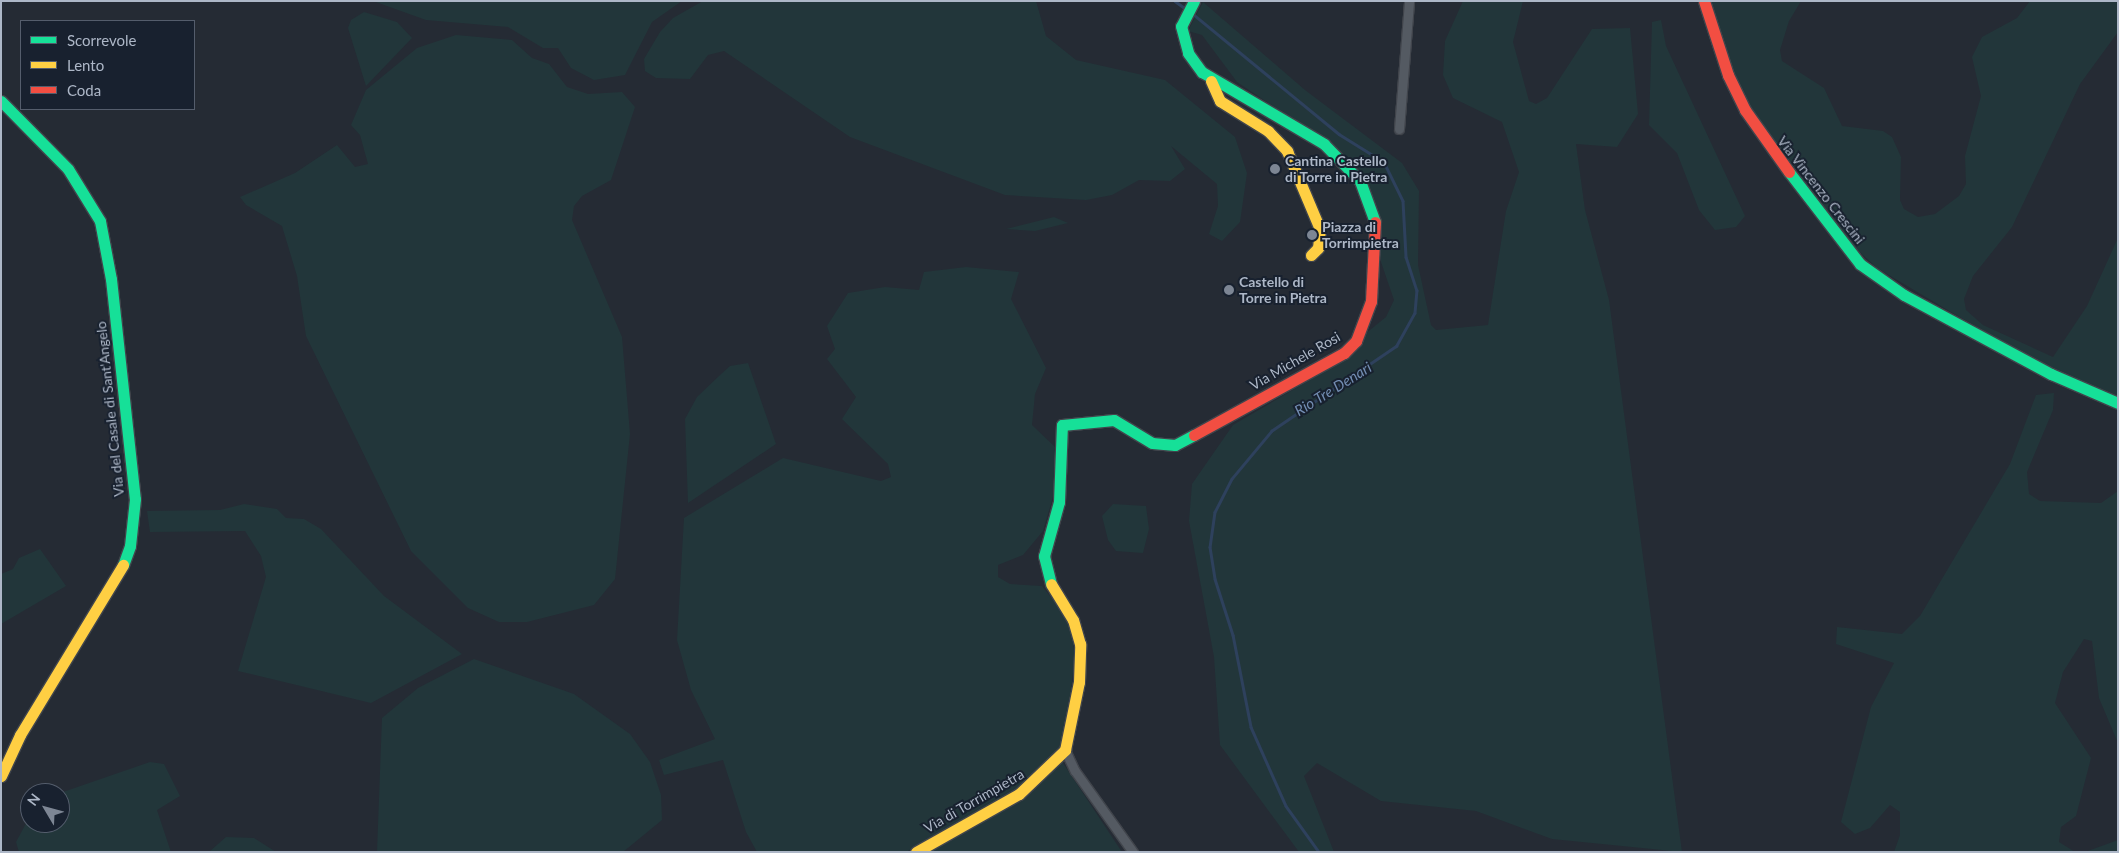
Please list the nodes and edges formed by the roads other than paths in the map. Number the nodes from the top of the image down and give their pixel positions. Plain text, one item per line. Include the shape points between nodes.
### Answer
1 (1194, 1) edge
2 (1409, 1) edge
3 (1704, 1) edge
4 (1211, 81) junction
5 (1, 101) edge
6 (1399, 129) dead end
7 (1312, 255) dead end
8 (2118, 403) edge
9 (1065, 750) junction
10 (1, 776) edge
11 (916, 852) edge
12 (1133, 852) edge

1 - 4 street, Via Michele Rosi via 1181,26 1186,50
2 - 6 street
3 - 8 street, Via Vincenzo Crescini via 1728,75 1745,110 1823,221 1860,264 1904,294 2034,365
4 - 7 street via 1222,103 1280,141 1316,220 1320,242
4 - 9 street, Via Michele Rosi via 1246,95 1316,138 1360,181 1374,217 1376,236 1371,301 1357,338 1337,357 1175,444 1152,443 1114,420 1065,422 1060,429 1059,502 1044,556 1050,583 1073,620 1080,644 1079,682
5 - 10 street, Via del Casale di Sant'Angelo via 68,169 100,221 111,279 135,499 130,546 118,577 20,735
9 - 11 street, Via di Torrimpietra via 1025,790
9 - 12 street via 1078,776

